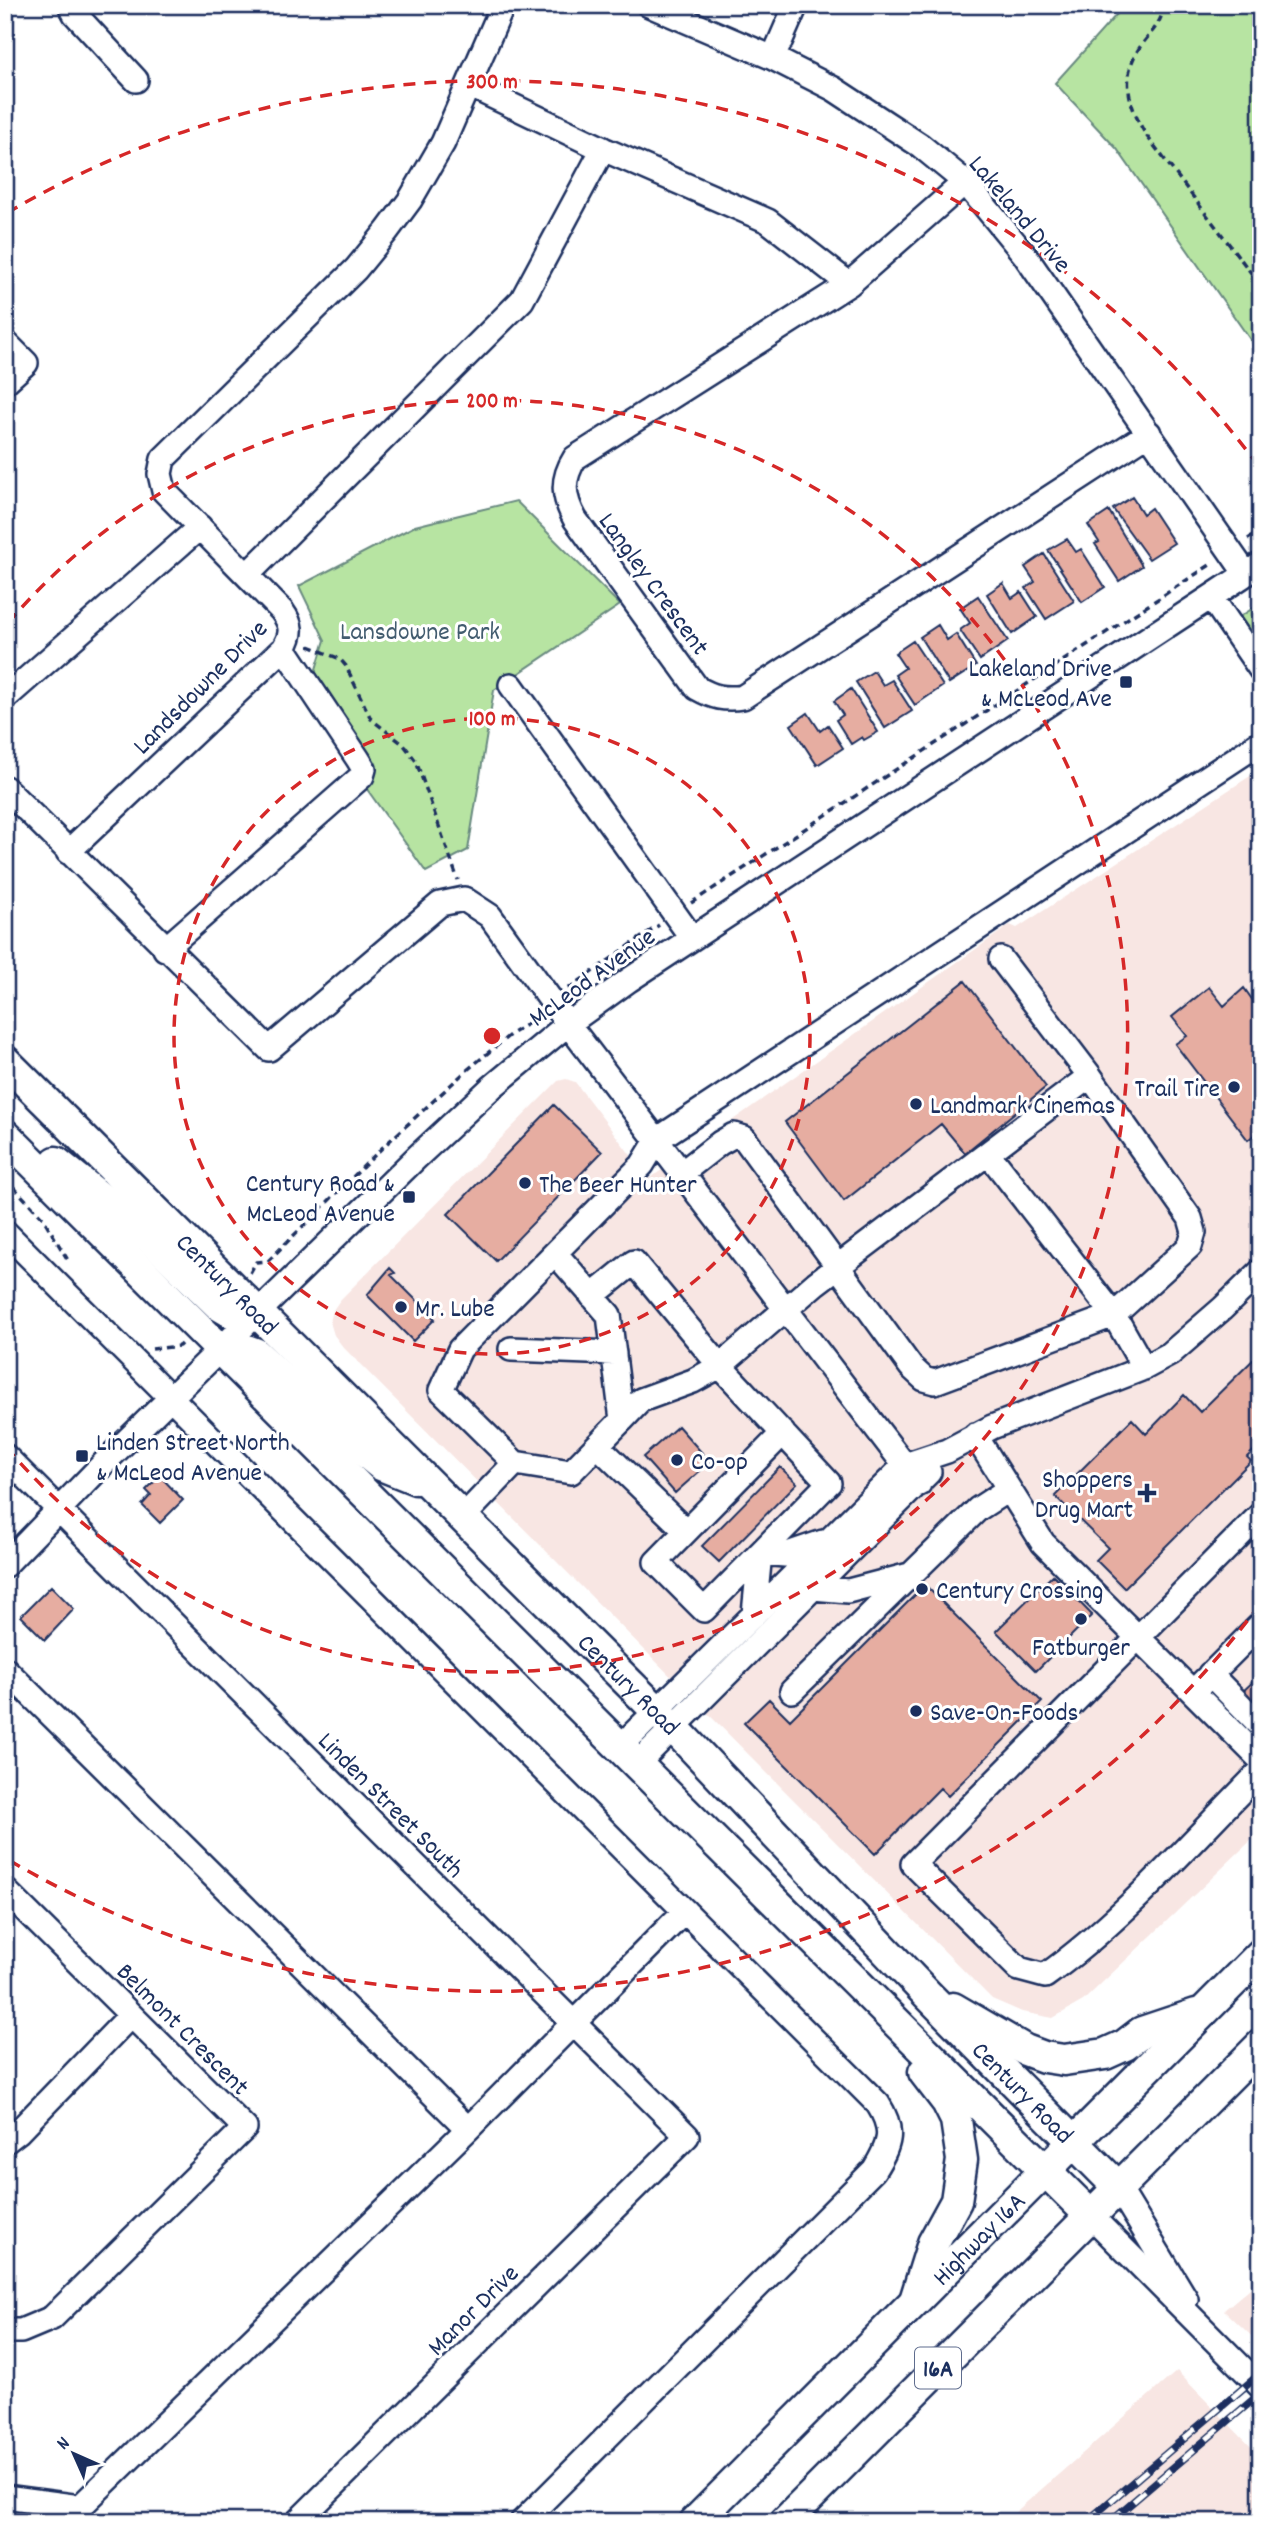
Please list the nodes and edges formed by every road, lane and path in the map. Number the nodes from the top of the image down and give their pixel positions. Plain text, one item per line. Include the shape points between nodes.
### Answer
1 (70, 5) edge
2 (503, 5) edge
3 (649, 5) edge
4 (796, 5) edge
5 (1164, 5) edge
6 (774, 58) junction
7 (136, 80) dead end
8 (469, 85) junction
9 (603, 149) junction
10 (965, 182) junction
11 (849, 284) junction
12 (1261, 286) edge
13 (5, 342) edge
14 (5, 382) edge
15 (1149, 433) junction
16 (200, 527) junction
17 (1261, 531) edge
18 (1252, 537) dead end
19 (1208, 566) dead end
20 (1253, 569) edge
21 (247, 575) junction
22 (1212, 597) junction
23 (287, 643) junction
24 (1261, 670) edge
25 (511, 685) dead end
26 (5, 698) edge
27 (1261, 742) edge
28 (5, 788) edge
29 (68, 852) junction
30 (464, 899) junction
31 (675, 914) junction
32 (692, 938) junction
33 (165, 949) junction
34 (1001, 959) dead end
35 (570, 987) dead end
36 (534, 1020) dead end
37 (568, 1024) junction
38 (5, 1061) edge
39 (1090, 1076) junction
40 (5, 1121) edge
41 (5, 1135) edge
42 (658, 1139) junction
43 (988, 1153) junction
44 (683, 1172) junction
45 (5, 1178) edge
46 (5, 1232) edge
47 (555, 1253) junction
48 (838, 1267) junction
49 (1261, 1270) edge
50 (252, 1271) dead end
51 (75, 1273) dead end
52 (592, 1296) junction
53 (786, 1307) junction
54 (259, 1314) junction
55 (1114, 1315) junction
56 (179, 1346) dead end
57 (511, 1349) dead end
58 (221, 1351) junction
59 (614, 1353) junction
60 (720, 1366) junction
61 (1144, 1368) junction
62 (150, 1377) junction
63 (172, 1399) junction
64 (622, 1420) junction
65 (782, 1433) junction
66 (975, 1436) junction
67 (598, 1446) junction
68 (947, 1451) junction
69 (5, 1456) edge
70 (515, 1463) junction
71 (905, 1465) junction
72 (430, 1484) junction
73 (919, 1484) junction
74 (1009, 1489) junction
75 (59, 1510) junction
76 (1261, 1514) edge
77 (463, 1517) junction
78 (686, 1531) junction
79 (829, 1540) junction
80 (760, 1553) junction
81 (5, 1564) edge
82 (909, 1575) junction
83 (813, 1588) junction
84 (754, 1614) junction
85 (1261, 1624) edge
86 (1139, 1637) junction
87 (5, 1669) edge
88 (1210, 1674) junction
89 (792, 1690) dead end
90 (1193, 1692) junction
91 (665, 1719) junction
92 (1261, 1726) edge
93 (628, 1756) junction
94 (1261, 1760) edge
95 (1261, 1772) edge
96 (5, 1890) edge
97 (685, 1911) junction
98 (1261, 1954) edge
99 (927, 1994) junction
100 (868, 1996) junction
101 (1203, 2012) junction
102 (131, 2015) junction
103 (574, 2024) junction
104 (1261, 2045) edge
105 (468, 2129) junction
106 (9, 2131) edge
107 (687, 2136) joint
108 (1073, 2142) junction
109 (1045, 2170) junction
110 (1118, 2188) junction
111 (1090, 2215) junction
112 (914, 2304) junction
113 (5, 2331) edge
114 (1212, 2340) junction
115 (1261, 2387) edge
116 (5, 2497) edge
117 (297, 2522) edge
118 (522, 2522) edge
119 (695, 2522) edge
120 (785, 2522) edge

1 - 7 street
2 - 8 street, Landsdowne Drive
3 - 6 street, Lakeland Drive
4 - 6 street
5 - 12 path via 1162,19 1130,64 1134,115
6 - 10 street, Lakeland Drive via 834,89 921,146
8 - 9 street
8 - 16 street, Landsdowne Drive via 410,200 356,269 163,459 164,491
9 - 11 street via 768,221
9 - 21 street via 522,300
10 - 11 street, Langley Crescent
10 - 15 street, Lakeland Drive via 1024,254
11 - 15 street, Langley Crescent via 575,458 568,470 564,488 575,519 697,688 709,695 725,700 743,698
13 - 14 street via 26,363
15 - 20 street, Lakeland Drive
16 - 21 street, Landsdowne Drive
16 - 26 street
17 - 18 path
19 - 31 path
20 - 22 street, McLeod Avenue
21 - 23 street, Landsdowne Drive via 290,622
22 - 24 street
22 - 32 street, McLeod Avenue
23 - 29 street, Landsdowne Drive
23 - 30 path via 340,659 371,719 404,745 416,761
23 - 33 street via 364,769 362,776
25 - 31 street
27 - 42 street
28 - 29 street
29 - 33 street
30 - 33 street via 440,904 269,1049
30 - 37 street via 490,916
31 - 32 street
31 - 35 path
32 - 37 street, McLeod Avenue
34 - 39 street
36 - 50 path via 466,1070 268,1261 256,1262
37 - 42 street
37 - 54 street, McLeod Avenue via 492,1087
38 - 54 main road, Century Road
39 - 43 street
39 - 55 street via 1190,1218 1194,1233 1191,1246
40 - 54 main road via 148,1236 212,1300 231,1312
41 - 58 main road, Century Road
42 - 44 street
42 - 47 street via 642,1164
43 - 48 street
43 - 55 street
44 - 48 street via 734,1135 744,1138
44 - 53 street
45 - 51 path via 43,1218
46 - 62 street
47 - 52 street
47 - 70 street via 460,1349 441,1390
48 - 53 street
48 - 55 street via 911,1367 935,1382
49 - 61 street via 1170,1354
52 - 59 street via 609,1315
52 - 60 street via 634,1262
53 - 60 street
53 - 71 street
54 - 58 street, McLeod Avenue
54 - 72 main road, Century Road
55 - 61 street
56 - 62 path via 150,1347
57 - 59 street
58 - 63 street, McLeod Avenue
58 - 72 main road via 255,1353 381,1465
58 - 93 main road, Century Road
59 - 64 street
60 - 64 street via 641,1400
60 - 65 street
61 - 66 street
62 - 63 street
63 - 75 street, McLeod Avenue
63 - 97 street
64 - 67 street
65 - 78 street
65 - 80 street via 829,1483
66 - 68 street
66 - 74 street
67 - 70 street via 570,1472
67 - 78 street
68 - 71 street
68 - 73 street
69 - 75 street, Linden Street South
70 - 77 street
71 - 73 street
71 - 79 street
72 - 77 main road, Century Road
73 - 83 street
74 - 82 street via 978,1509
74 - 86 street via 1043,1543
75 - 81 street, McLeod Avenue
75 - 103 street, Linden Street South
76 - 86 street
77 - 91 main road, Century Road
78 - 80 street via 656,1562 704,1610
79 - 80 street via 785,1555
79 - 84 street
80 - 84 street
82 - 83 street via 848,1591
82 - 89 street
83 - 91 street
84 - 91 street
85 - 88 street
86 - 90 street
86 - 95 street via 914,1864 1019,1969 1045,1976 1110,1924
87 - 105 street
88 - 90 street
88 - 92 street
90 - 94 street
91 - 93 street
91 - 99 main road, Century Road
93 - 100 main road, Century Road
96 - 102 street, Belmont Crescent
97 - 103 street
97 - 118 street via 878,2104 890,2136 874,2169
98 - 101 main road, Highway 16A / 16A
99 - 101 main road via 1025,2050 1064,2060 1105,2054 1142,2032
99 - 108 main road, Century Road
100 - 109 main road, Century Road
100 - 112 main road via 947,2102 961,2140 956,2201 933,2243
101 - 108 main road, Highway 16A / 16A
102 - 106 street
102 - 113 street, Belmont Crescent via 245,2128 52,2318 21,2331
103 - 105 street
103 - 107 street, Linden Street South
104 - 110 main road, 16A
105 - 116 street via 80,2507
107 - 117 street, Manor Drive
108 - 109 main road, Highway 16A / 16A
108 - 110 main road, Century Road
109 - 111 main road, Century Road
109 - 112 main road, Highway 16A / 16A
110 - 111 main road, 16A
110 - 114 street, Century Road
111 - 114 street, Century Road
111 - 120 main road, 16A
112 - 119 main road, Highway 16A / 16A
114 - 115 street, Century Road

